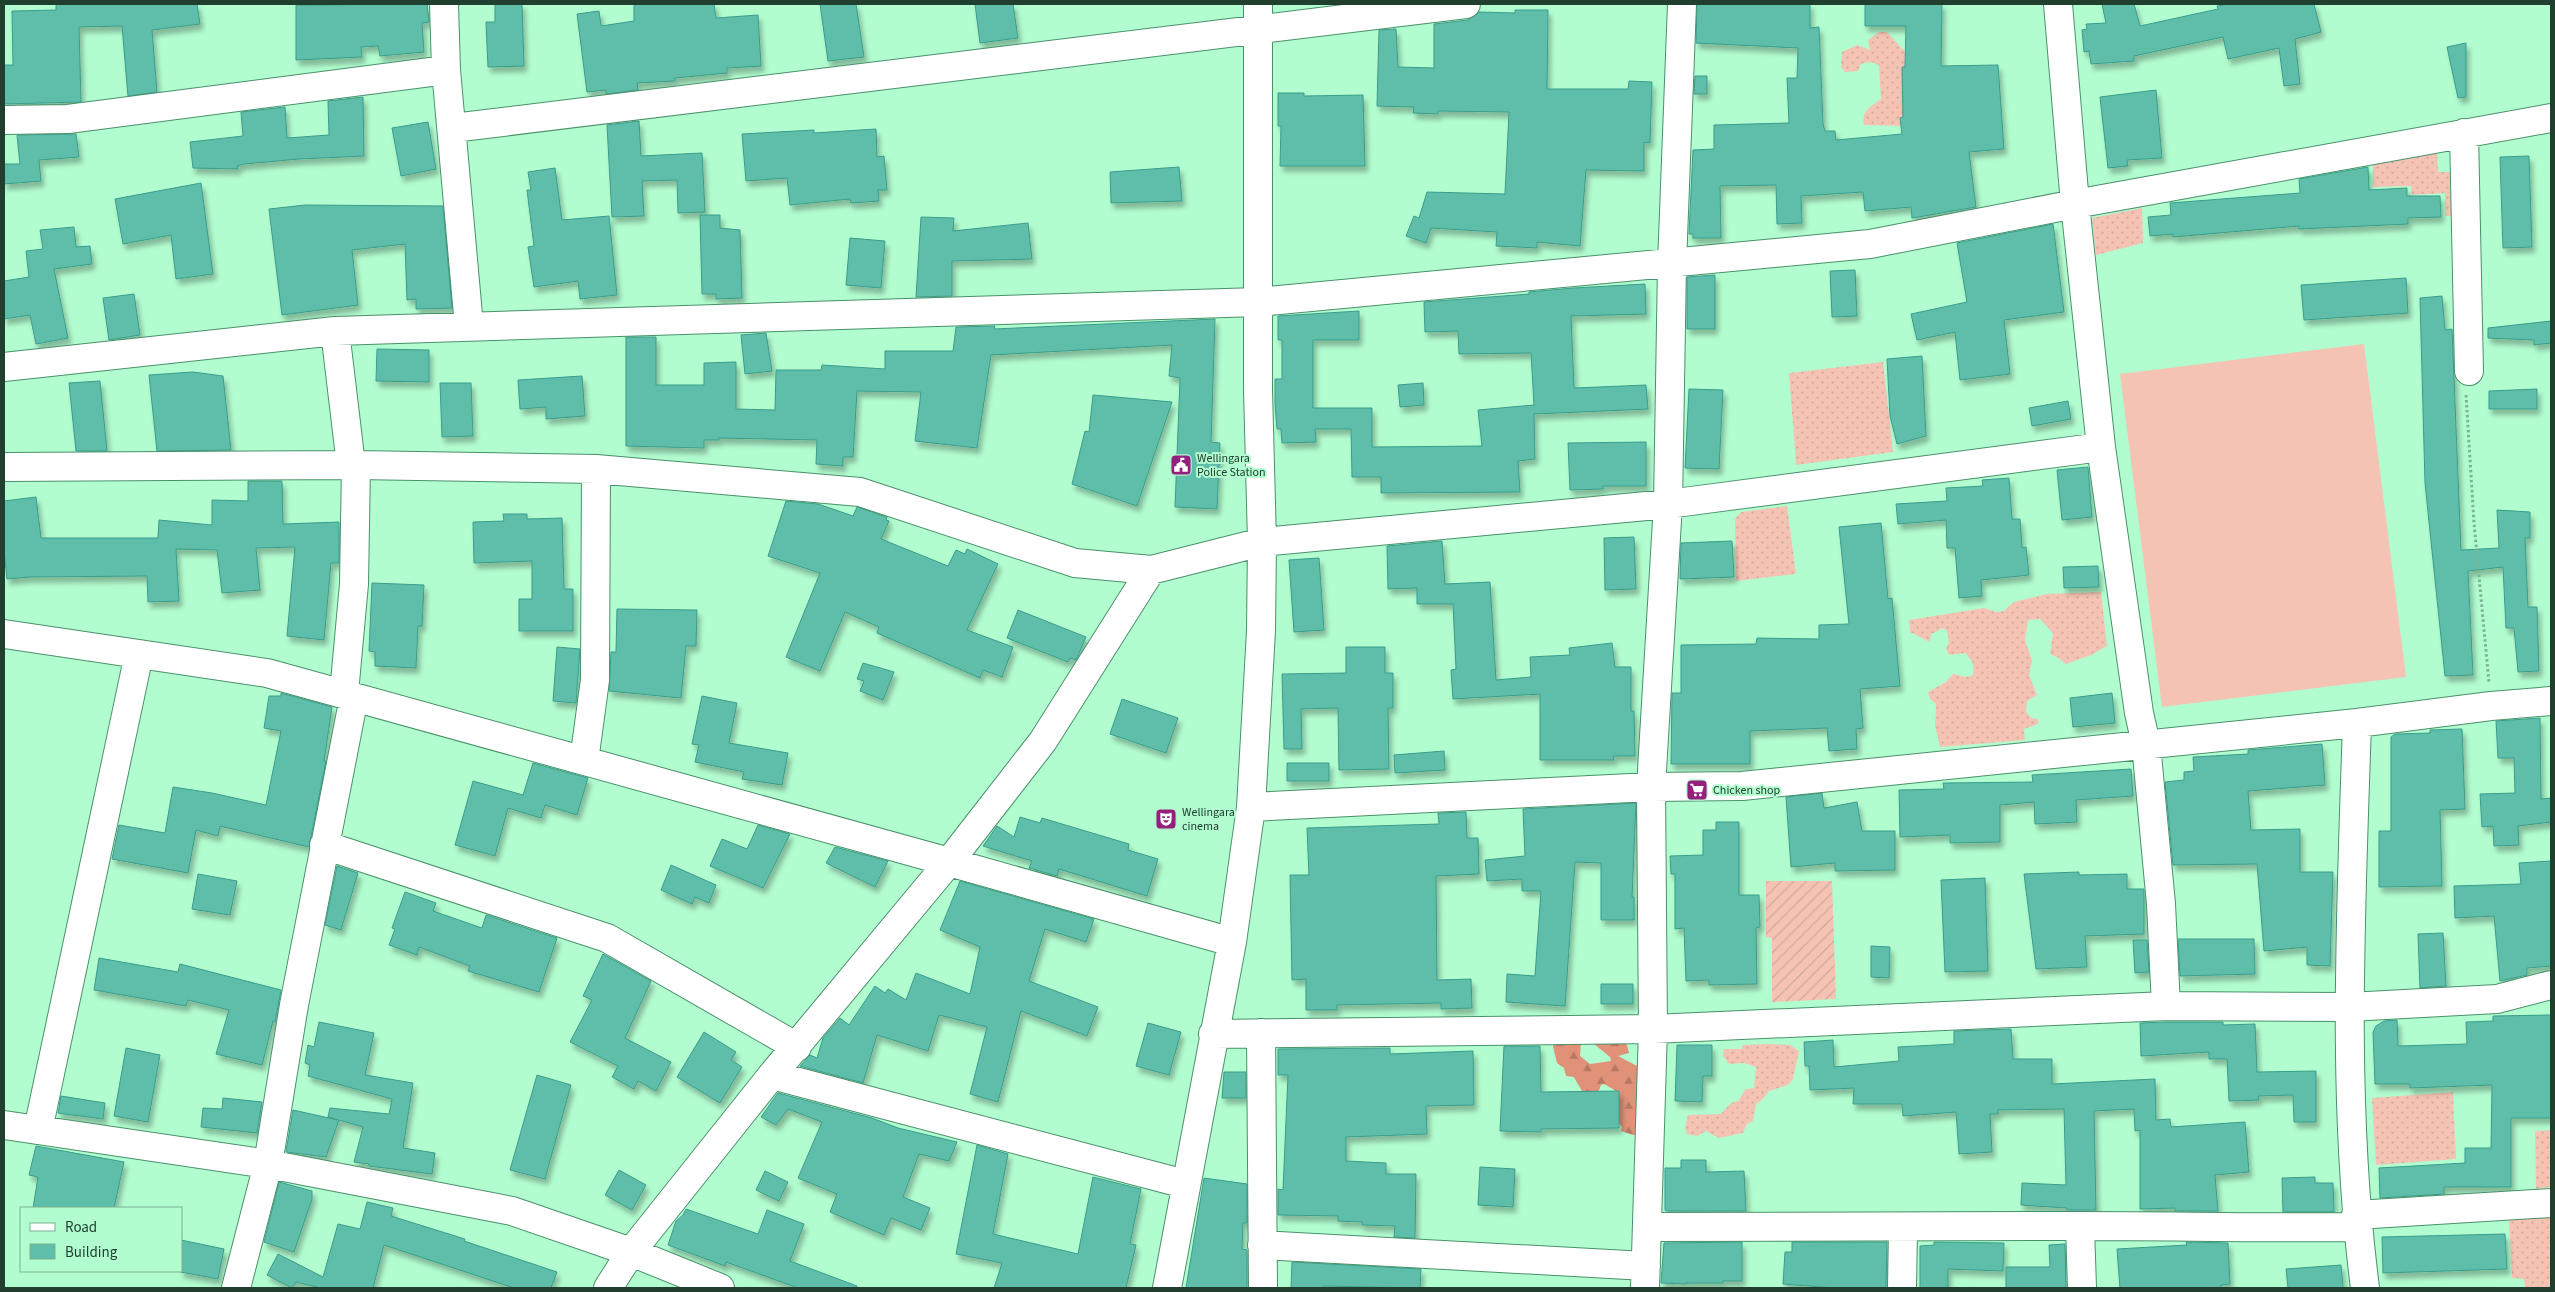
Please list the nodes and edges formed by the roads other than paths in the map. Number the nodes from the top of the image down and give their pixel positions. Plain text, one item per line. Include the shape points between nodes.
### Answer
1 (444, 4) edge
2 (1466, 4) edge
3 (1682, 4) edge
4 (2058, 4) edge
5 (1258, 17) edge
6 (446, 70) junction
7 (2551, 118) edge
8 (4, 120) edge
9 (453, 128) junction
10 (2464, 133) junction
11 (2075, 204) junction
12 (1672, 264) junction
13 (1258, 302) junction
14 (469, 326) junction
15 (335, 331) junction
16 (4, 367) edge
17 (2469, 371) road end
18 (2100, 446) junction
19 (354, 465) junction
20 (4, 467) edge
21 (596, 470) junction
22 (1668, 504) junction
23 (1262, 542) junction
24 (1151, 570) junction
25 (4, 634) edge
26 (139, 654) junction
27 (349, 695) junction
28 (2551, 701) edge
29 (2356, 724) junction
30 (2146, 744) junction
31 (584, 761) junction
32 (1651, 787) junction
33 (1251, 807) junction
34 (324, 845) junction
35 (949, 862) junction
36 (1232, 942) junction
37 (2551, 985) edge
38 (2166, 1006) junction
39 (2349, 1007) junction
40 (1653, 1029) junction
41 (1262, 1033) junction
42 (1213, 1034) junction
43 (796, 1047) junction
44 (772, 1075) junction
45 (4, 1125) edge
46 (38, 1130) junction
47 (268, 1164) junction
48 (1185, 1184) junction
49 (2551, 1204) edge
50 (2356, 1220) junction
51 (1648, 1226) junction
52 (2080, 1226) junction
53 (1903, 1228) junction
54 (1262, 1245) junction
55 (631, 1252) junction
56 (1645, 1277) edge
57 (236, 1288) edge
58 (608, 1288) edge
59 (720, 1288) edge
60 (1167, 1288) edge
61 (1263, 1288) edge
62 (1902, 1288) edge
63 (2082, 1288) edge
64 (2365, 1288) edge

1 - 6 street
2 - 5 street
3 - 12 street
4 - 11 street
5 - 9 street
5 - 13 street
6 - 8 street via 68,119
6 - 9 street
7 - 10 street
9 - 14 street
10 - 11 street
10 - 17 street
11 - 12 street via 1870,244
11 - 18 street
12 - 13 street
12 - 22 street
13 - 14 street
13 - 23 street
14 - 15 street
15 - 16 street
15 - 19 street
18 - 22 street
18 - 30 street
19 - 20 street
19 - 21 street
19 - 27 street via 354,584
21 - 24 street via 860,492 1075,563
21 - 31 street via 595,680
22 - 23 street
22 - 32 street
23 - 24 street
23 - 33 street via 1261,631
24 - 35 street via 1043,742
25 - 26 street
26 - 27 street via 267,674
26 - 46 street
27 - 31 street
27 - 34 street
28 - 29 street
29 - 30 street
29 - 39 street
30 - 32 street via 1742,786
30 - 38 street via 2161,904
31 - 35 street
32 - 33 street
32 - 40 street
33 - 36 street
34 - 43 street via 607,938
34 - 47 street
35 - 36 street
35 - 43 street
36 - 42 street
37 - 39 street via 2497,999
38 - 39 street
38 - 40 street
39 - 50 street
40 - 41 street
40 - 51 street
41 - 42 street
41 - 54 street
42 - 48 street
43 - 44 street
44 - 48 street
44 - 55 street
45 - 46 street
46 - 47 street
47 - 55 street via 512,1211
47 - 57 street
48 - 60 street
49 - 50 street
50 - 52 street via 2227,1228
50 - 64 street
51 - 53 street
51 - 56 street
52 - 53 street
52 - 63 street
53 - 62 street
54 - 56 street
54 - 61 street
55 - 58 street
55 - 59 street

